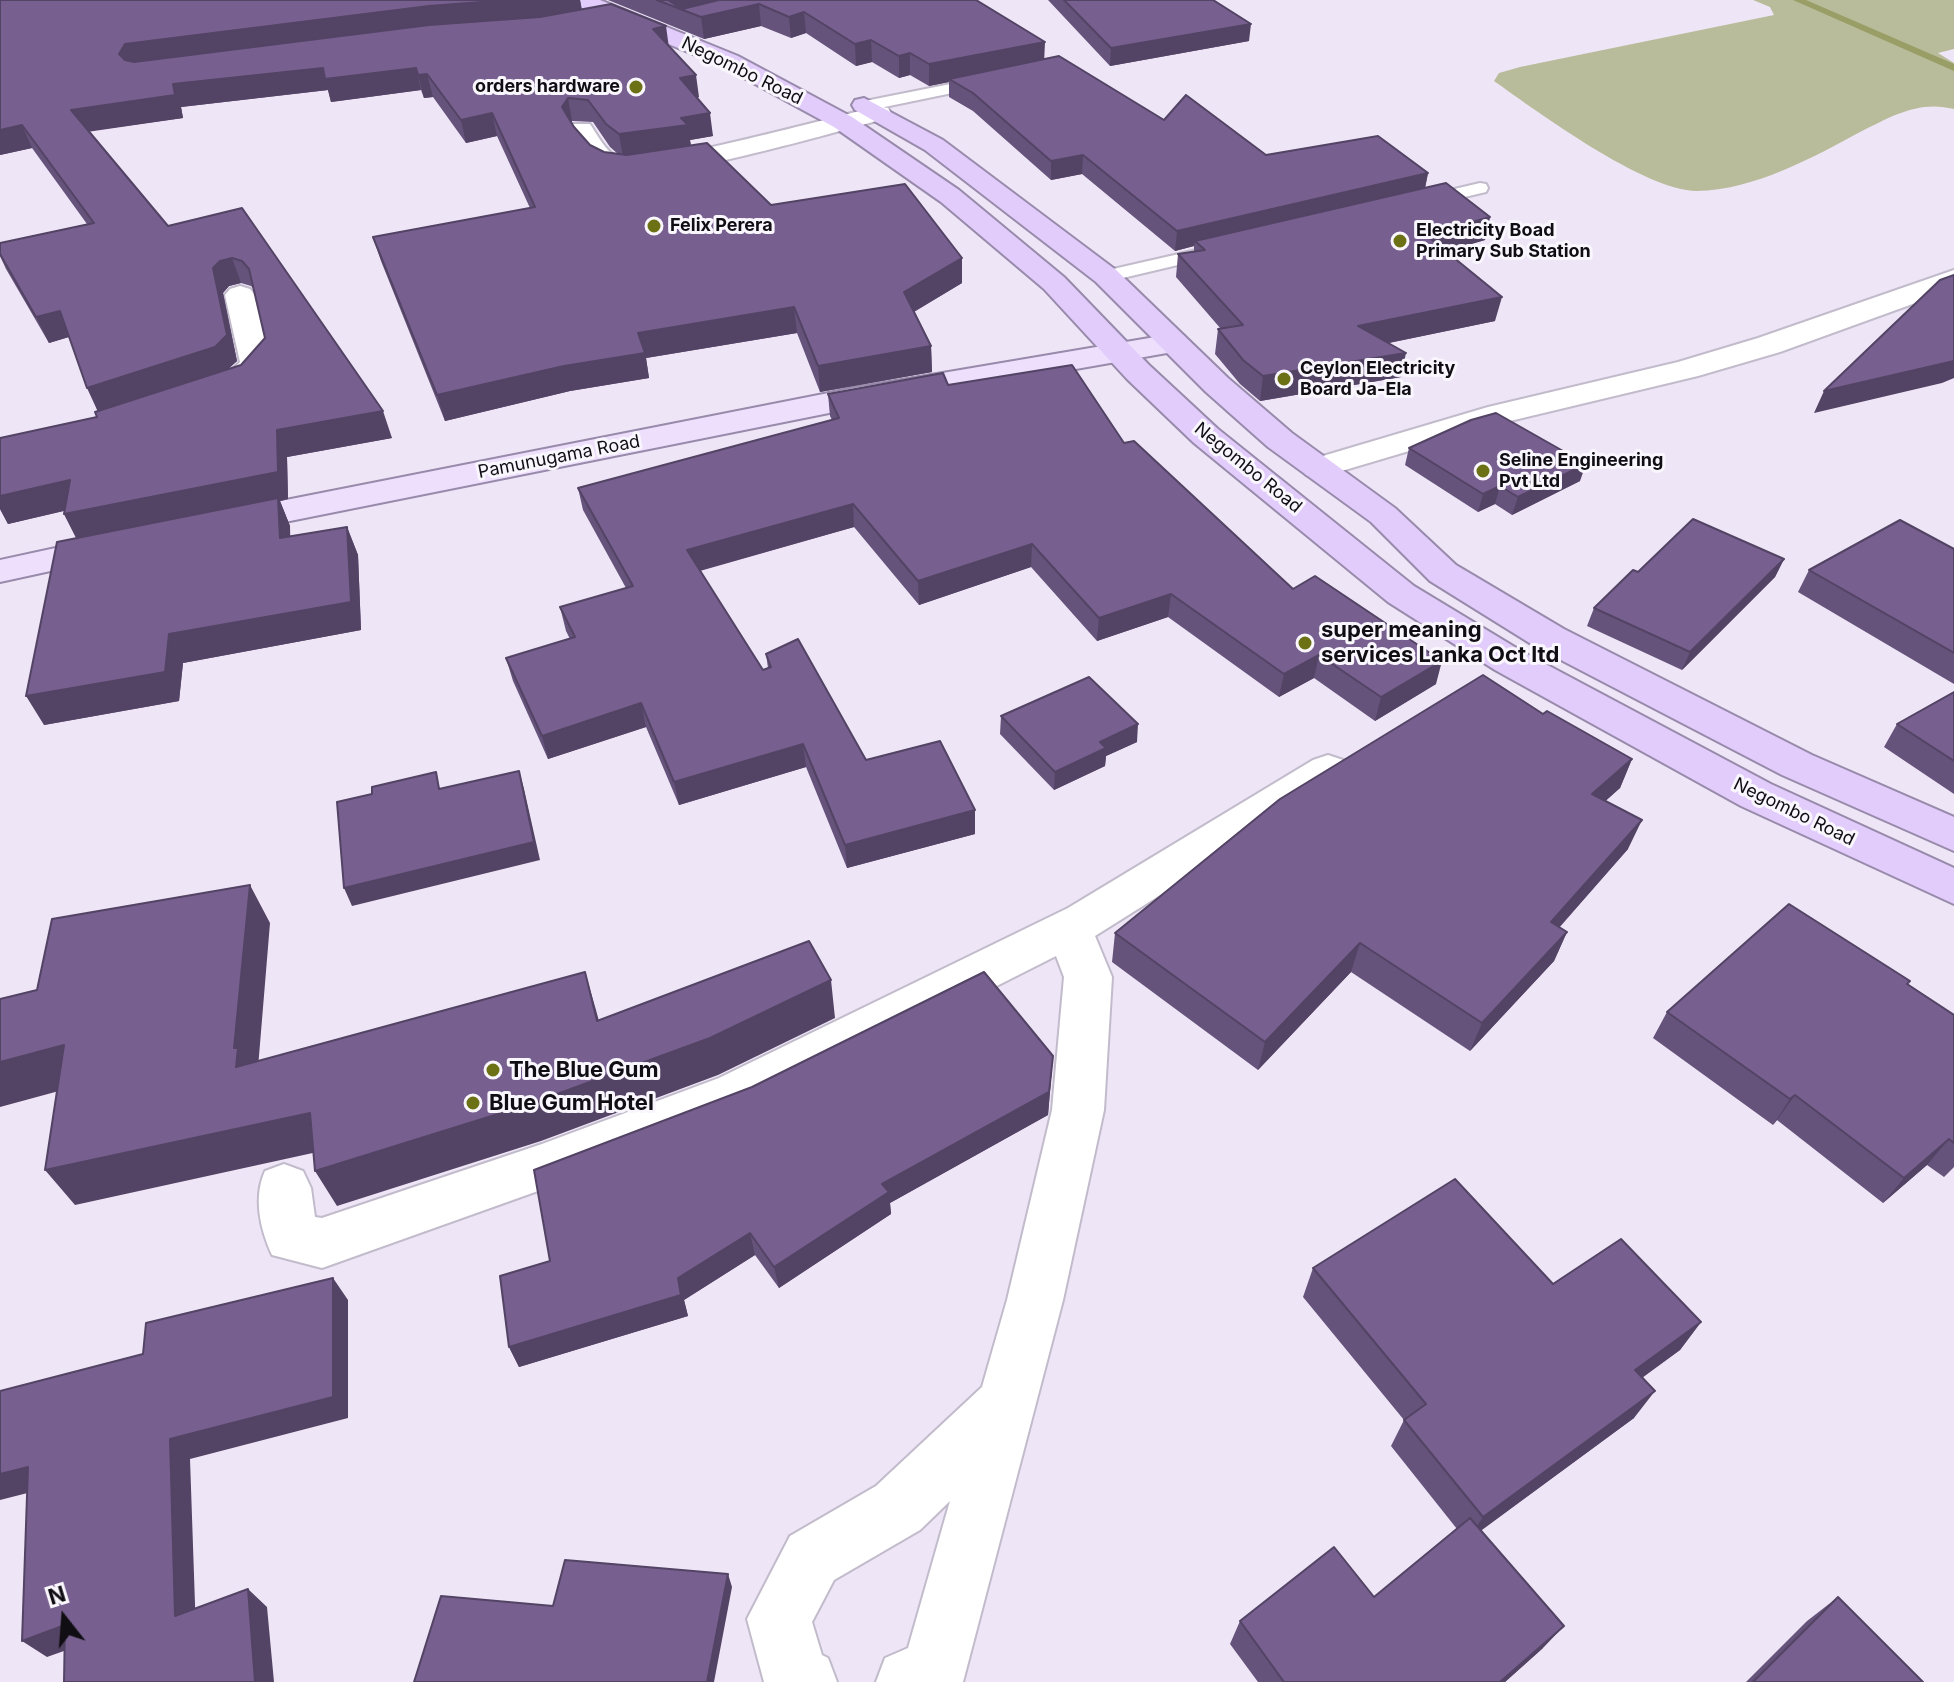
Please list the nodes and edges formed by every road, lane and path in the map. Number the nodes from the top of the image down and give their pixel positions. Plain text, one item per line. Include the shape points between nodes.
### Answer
1 (581, 0) edge
2 (626, 8) edge
3 (574, 24) edge
4 (1004, 79) edge
5 (862, 114) junction
6 (581, 129) edge
7 (1480, 188) dead end
8 (1408, 205) edge
9 (1233, 246) edge
10 (1106, 276) junction
11 (1954, 279) edge
12 (240, 295) dead end
13 (1173, 343) junction
14 (1120, 352) junction
15 (186, 399) edge
16 (1318, 468) junction
17 (187, 531) edge
18 (140, 541) edge
19 (0, 565) edge
20 (0, 571) edge
21 (1509, 661) junction
22 (1469, 686) edge
23 (1363, 749) edge
24 (1954, 835) edge
25 (1954, 887) edge
26 (1069, 928) junction
27 (284, 1188) dead end
28 (1006, 1405) junction
29 (804, 1682) edge
30 (909, 1682) edge

1 - 2 highway, Negombo Road
2 - 3 street
2 - 5 highway, Negombo Road via 763,50
4 - 5 lane
5 - 6 street via 699,157 634,168 615,167 589,145
5 - 10 highway, Negombo Road via 934,145
5 - 14 highway, Negombo Road via 1054,283
7 - 8 lane
9 - 10 lane
10 - 13 highway, Negombo Road
11 - 16 street via 1769,345 1500,414
12 - 15 street via 256,364 238,382
13 - 14 main road, Pamunugama Road
13 - 16 highway, Negombo Road
14 - 17 main road, Pamunugama Road via 854,398
14 - 21 highway, Negombo Road via 1206,436 1401,594
16 - 24 highway, Negombo Road via 1383,515 1443,573 1550,638 1797,765
18 - 20 main road
19 - 20 street
21 - 22 street
21 - 25 highway, Negombo Road via 1756,795
23 - 26 street
26 - 27 street via 737,1093 322,1243 291,1237
26 - 28 street via 1088,977 1078,1110
28 - 29 street via 898,1508 812,1558 779,1619 795,1677
28 - 30 street via 935,1670

